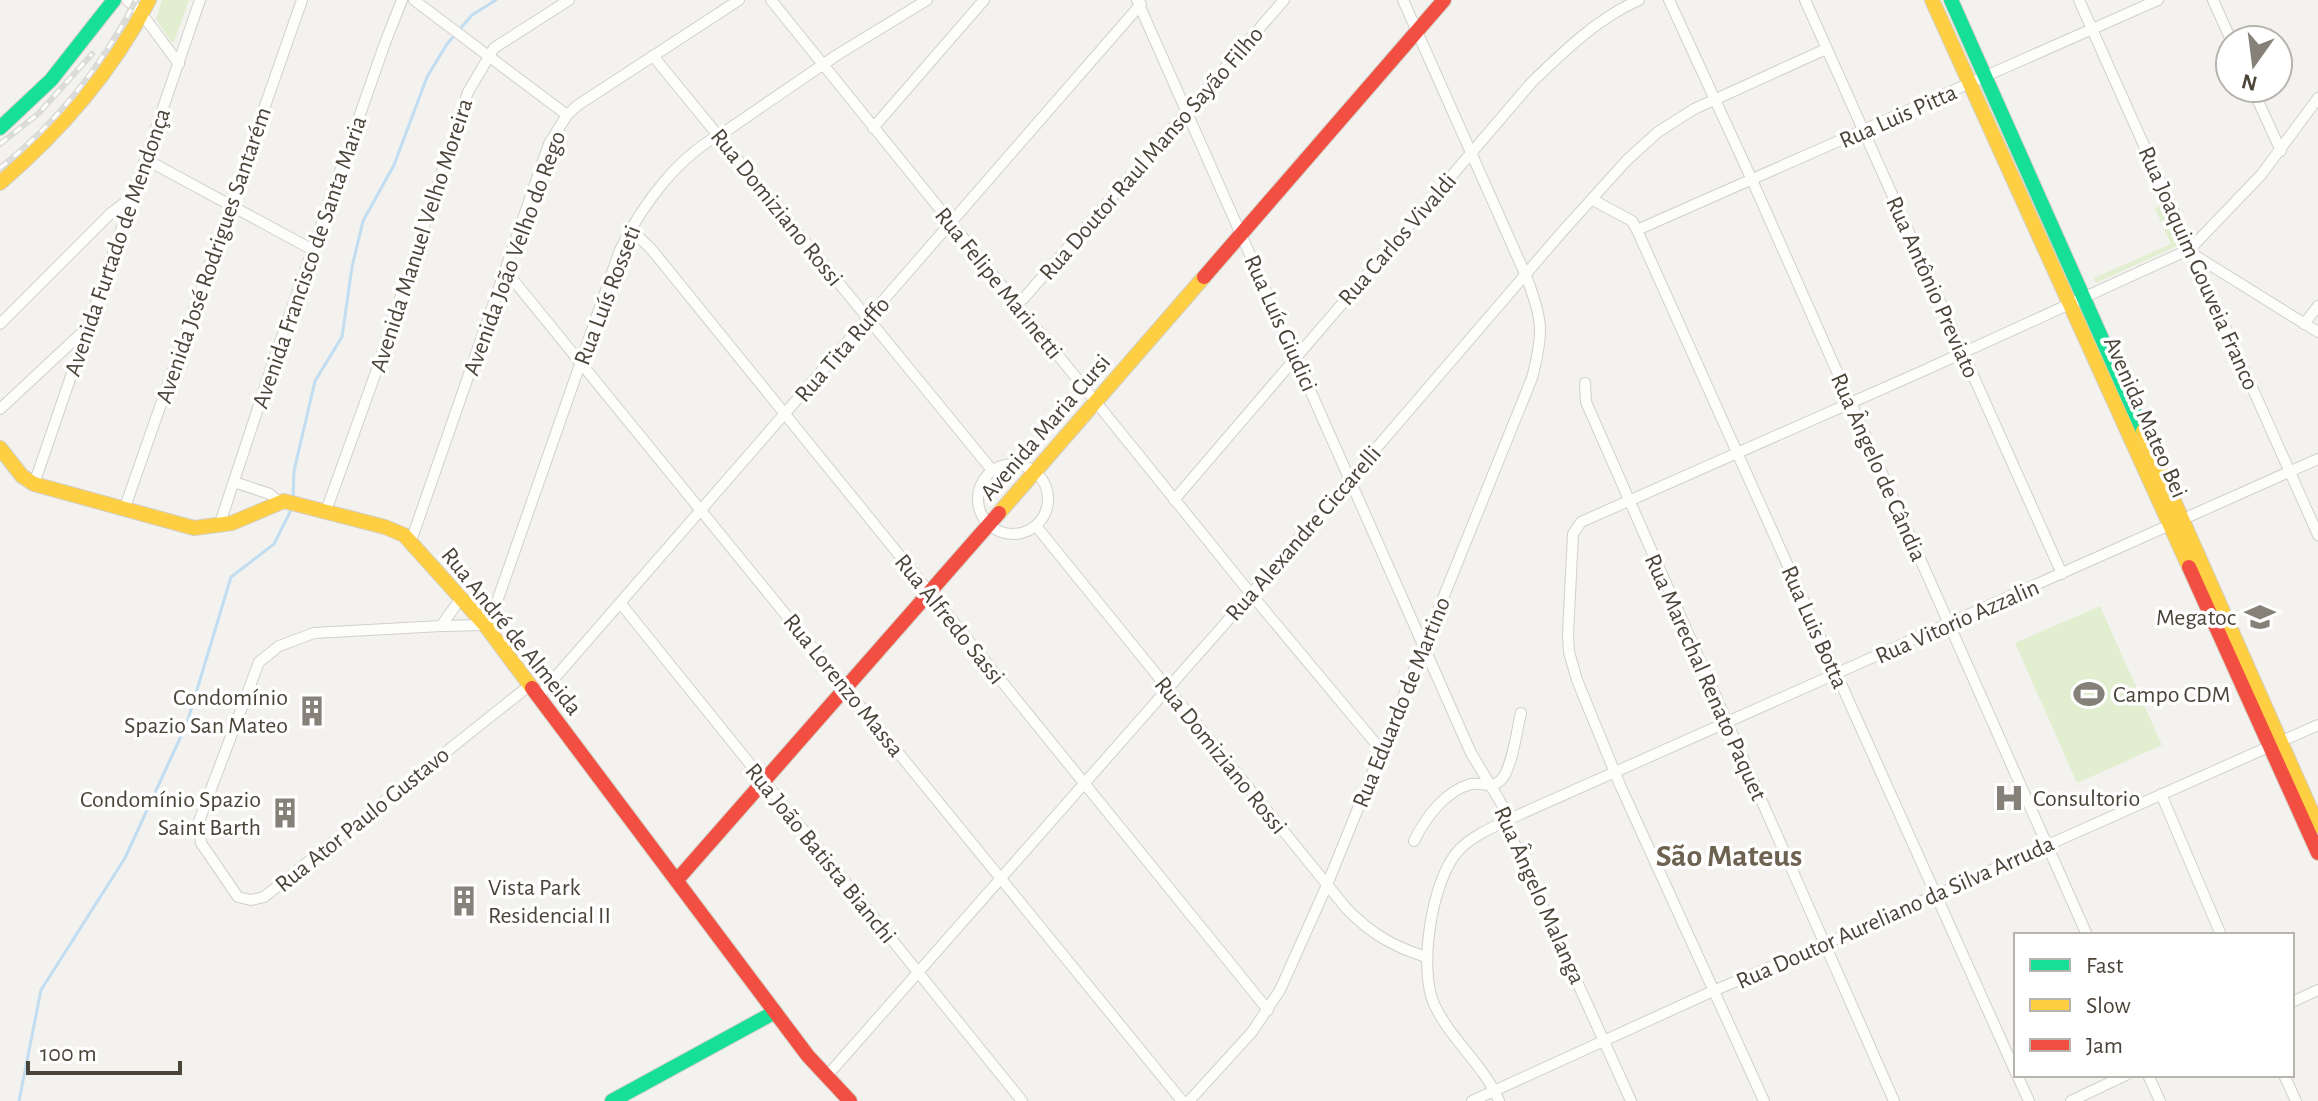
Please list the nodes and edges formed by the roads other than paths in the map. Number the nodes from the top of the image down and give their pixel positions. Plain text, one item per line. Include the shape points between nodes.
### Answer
1 (114, 0) edge
2 (127, 0) edge
3 (149, 0) edge
4 (200, 0) edge
5 (302, 0) edge
6 (402, 0) edge
7 (414, 0) edge
8 (569, 0) edge
9 (739, 0) edge
10 (771, 0) edge
11 (927, 0) edge
12 (984, 0) edge
13 (1284, 0) edge
14 (1403, 0) edge
15 (1444, 0) edge
16 (1639, 0) edge
17 (1669, 0) edge
18 (1805, 0) edge
19 (1932, 0) edge
20 (1951, 0) edge
21 (2079, 0) edge
22 (2158, 0) edge
23 (2213, 0) edge
24 (1140, 2) edge
25 (142, 14) junction
26 (2224, 24) edge
27 (2092, 30) junction
28 (1417, 31) junction
29 (1826, 49) junction
30 (488, 56) junction
31 (653, 56) junction
32 (179, 64) junction
33 (823, 65) junction
34 (1986, 77) junction
35 (1970, 84) junction
36 (2318, 98) edge
37 (1714, 99) junction
38 (2259, 104) edge
39 (1187, 112) junction
40 (567, 115) junction
41 (0, 128) edge
42 (873, 128) junction
43 (1863, 131) junction
44 (718, 135) junction
45 (2281, 151) junction
46 (1472, 152) junction
47 (147, 160) junction
48 (1752, 180) junction
49 (1, 183) edge
50 (136, 194) junction
51 (1593, 200) junction
52 (229, 205) junction
53 (951, 224) junction
54 (631, 229) junction
55 (1637, 230) junction
56 (1241, 234) junction
57 (313, 250) junction
58 (2190, 251) junction
59 (505, 270) junction
60 (1526, 276) junction
61 (2077, 301) junction
62 (1016, 304) junction
63 (2318, 306) edge
64 (868, 320) junction
65 (0, 324) edge
66 (2304, 324) junction
67 (88, 326) junction
68 (2318, 332) edge
69 (1962, 353) junction
70 (56, 356) junction
71 (1296, 356) junction
72 (581, 361) junction
73 (75, 366) junction
74 (1585, 383) dead end
75 (1096, 402) junction
76 (1850, 402) junction
77 (0, 409) edge
78 (785, 415) junction
79 (0, 448) edge
80 (1737, 453) junction
81 (2318, 459) edge
82 (992, 470) junction
83 (1036, 471) junction
84 (2290, 472) junction
85 (1350, 478) junction
86 (234, 482) junction
87 (34, 484) junction
88 (1174, 500) junction
89 (1629, 501) junction
90 (281, 502) junction
91 (124, 510) junction
92 (703, 510) junction
93 (326, 511) junction
94 (2177, 523) junction
95 (989, 525) junction
96 (219, 526) junction
97 (1036, 526) junction
98 (2318, 535) edge
99 (411, 541) junction
100 (2062, 574) junction
101 (929, 594) junction
102 (1251, 594) junction
103 (461, 598) junction
104 (621, 604) junction
105 (485, 625) junction
106 (1948, 625) junction
107 (441, 626) junction
108 (1425, 647) junction
109 (1836, 674) junction
110 (845, 687) junction
111 (1168, 689) junction
112 (534, 691) junction
113 (1521, 713) dead end
114 (1726, 723) junction
115 (2318, 725) edge
116 (2275, 744) junction
117 (1382, 751) junction
118 (1615, 773) junction
119 (763, 781) junction
120 (1083, 783) junction
121 (1489, 785) junction
122 (2161, 794) junction
123 (1507, 820) junction
124 (2318, 826) edge
125 (1414, 841) dead end
126 (2047, 845) junction
127 (2318, 853) edge
128 (1000, 876) junction
129 (677, 880) junction
130 (1327, 885) junction
131 (1934, 895) junction
132 (2086, 933) edge
133 (2220, 933) edge
134 (1825, 944) junction
135 (1426, 957) junction
136 (917, 971) junction
137 (2318, 990) edge
138 (1713, 991) junction
139 (2294, 1001) edge
140 (1268, 1010) junction
141 (775, 1012) junction
142 (1604, 1041) junction
143 (2014, 1070) edge
144 (826, 1077) junction
145 (2017, 1077) edge
146 (2122, 1077) edge
147 (2149, 1077) edge
148 (2285, 1077) edge
149 (1497, 1096) edge
150 (612, 1101) edge
151 (850, 1101) edge
152 (1022, 1101) edge
153 (1182, 1101) edge
154 (1189, 1101) edge
155 (1472, 1101) edge
156 (1631, 1101) edge
157 (1764, 1101) edge
158 (1894, 1101) edge
159 (2029, 1101) edge
160 (2071, 1101) edge
161 (2160, 1101) edge
162 (2296, 1101) edge

1 - 41 main road via 51,80
2 - 25 street
3 - 25 main road
4 - 32 street, Avenida Furtado de Mendonça
5 - 52 street, Avenida José Rodrigues Santarém
6 - 57 street, Avenida Francisco de Santa Maria
7 - 30 street
8 - 30 street, Avenida Manuel Velho Moreira
9 - 31 street, Avenida João Velho do Rego
10 - 33 street, Rua Felipe Marinetti
11 - 33 street, Rua Luís Rosseti
12 - 42 street
13 - 39 street, Rua Doutor Raul Manso Sayão Filho
14 - 28 street, Rua Eduardo de Martino
15 - 28 main road, Avenida Maria Cursi
16 - 46 street, Rua Carlos Vivaldi via 1568,48
17 - 37 street, Rua Ângelo de Cândia
18 - 29 street, Rua Antônio Previato
19 - 35 main road, Avenida Mateo Bei
20 - 34 main road, Avenida Mateo Bei
21 - 27 street, Rua Joaquim Gouveia Franco
22 - 27 street, Rua Luis Pitta
23 - 26 street
24 - 39 street, Rua Luís Giudici
24 - 53 street, Rua Tita Ruffo
25 - 32 street
25 - 49 main road via 87,96
27 - 34 street, Rua Luis Pitta
27 - 58 street, Rua Joaquim Gouveia Franco
28 - 46 street, Rua Eduardo de Martino
28 - 56 main road, Avenida Maria Cursi
29 - 37 street, Rua Alexandre Ciccarelli
29 - 43 street, Rua Antônio Previato
30 - 40 street
30 - 93 street, Avenida Manuel Velho Moreira via 468,92
31 - 40 street, Avenida João Velho do Rego
31 - 44 street, Rua Domiziano Rossi
32 - 47 street, Avenida Furtado de Mendonça
33 - 42 street, Rua Felipe Marinetti
33 - 44 street, Rua Luís Rosseti
34 - 35 street, Rua Luis Pitta
34 - 61 main road, Avenida Mateo Bei
35 - 43 street, Rua Luis Pitta
35 - 61 main road, Avenida Mateo Bei
36 - 45 street
37 - 48 street, Rua Ângelo de Cândia
37 - 51 street, Rua Alexandre Ciccarelli via 1658,132
38 - 45 street
39 - 56 street, Rua Luís Giudici
39 - 62 street, Rua Doutor Raul Manso Sayão Filho
40 - 59 street, Avenida João Velho do Rego via 549,144
42 - 53 street, Rua Felipe Marinetti
43 - 48 street, Rua Luis Pitta
43 - 69 street, Rua Antônio Previato
44 - 54 street, Rua Luís Rosseti via 680,164
44 - 64 street, Rua Domiziano Rossi
45 - 58 street
46 - 60 street, Rua Eduardo de Martino
46 - 71 street, Rua Carlos Vivaldi
47 - 50 street, Avenida Furtado de Mendonça
47 - 52 street
48 - 55 street, Rua Luis Pitta
48 - 76 street, Rua Ângelo de Cândia
50 - 65 street
50 - 67 street, Avenida Furtado de Mendonça
51 - 55 street, Rua Luis Botta via 1632,221
51 - 60 street, Rua Alexandre Ciccarelli
52 - 57 street
52 - 91 street, Avenida José Rodrigues Santarém
53 - 62 street, Rua Felipe Marinetti
53 - 64 street, Rua Tita Ruffo
54 - 72 street, Rua Luís Rosseti
54 - 78 street, Rua Alfredo Sassi
55 - 80 street, Rua Luis Botta
56 - 71 street, Rua Luís Giudici
56 - 75 main road, Avenida Maria Cursi
57 - 86 street, Avenida Francisco de Santa Maria
58 - 61 street
58 - 66 street
58 - 84 street, Rua Joaquim Gouveia Franco
59 - 72 street, Rua Lorenzo Massa
59 - 99 street, Avenida João Velho do Rego
60 - 85 street, Rua Alexandre Ciccarelli
60 - 108 street, Rua Eduardo de Martino via 1542,323 1539,354
61 - 69 street
61 - 94 main road, Avenida Mateo Bei
62 - 75 street, Rua Felipe Marinetti
63 - 66 street
64 - 78 street, Rua Tita Ruffo
64 - 82 street, Rua Domiziano Rossi
66 - 68 street
67 - 70 street
67 - 73 street, Avenida Furtado de Mendonça
69 - 76 street
69 - 100 street, Rua Antônio Previato
70 - 73 street via 67,357
70 - 77 street
71 - 85 street, Rua Luís Giudici
71 - 88 street, Rua Carlos Vivaldi
72 - 92 street, Rua Lorenzo Massa
72 - 105 street, Rua Luís Rosseti
73 - 87 street, Avenida Furtado de Mendonça
74 - 89 street, Rua Marechal Renato Paquet via 1586,402
75 - 83 main road, Avenida Maria Cursi
75 - 88 street, Rua Felipe Marinetti
76 - 80 street
76 - 106 street, Rua Ângelo de Cândia
78 - 92 street, Rua Tita Ruffo
78 - 101 street, Rua Alfredo Sassi
79 - 87 main road
80 - 89 street
80 - 109 street, Rua Luis Botta
81 - 84 street, Rua Vitorio Azzalin
82 - 83 street via 1014,463
82 - 95 street via 978,497
83 - 95 main road, Avenida Maria Cursi
83 - 97 street via 1048,492 1048,504
84 - 94 street, Rua Vitorio Azzalin
84 - 98 street, Rua Joaquim Gouveia Franco
85 - 102 street, Rua Alexandre Ciccarelli
85 - 108 street, Rua Luís Giudici
86 - 90 street
86 - 96 street, Avenida Francisco de Santa Maria
87 - 91 main road
88 - 102 street, Rua Felipe Marinetti
89 - 114 street, Rua Marechal Renato Paquet
89 - 118 street via 1581,522 1576,530 1568,603 1569,652
90 - 93 main road, Rua André de Almeida
90 - 96 main road
91 - 96 main road via 194,528
92 - 104 street, Rua Tita Ruffo
92 - 110 street, Rua Lorenzo Massa
93 - 99 main road, Rua André de Almeida via 395,530
94 - 100 street, Rua Vitorio Azzalin
94 - 116 main road, Avenida Mateo Bei
95 - 97 street via 1018,534
95 - 101 main road, Avenida Maria Cursi
97 - 111 street, Rua Domiziano Rossi
99 - 103 main road, Rua André de Almeida
100 - 106 street, Rua Vitorio Azzalin
101 - 110 main road, Avenida Maria Cursi
101 - 120 street, Rua Alfredo Sassi
102 - 111 street, Rua Alexandre Ciccarelli
102 - 117 street, Rua Felipe Marinetti
103 - 105 main road, Rua André de Almeida
103 - 107 street
104 - 112 street, Rua Tita Ruffo
104 - 119 street, Rua João Batista Bianchi
105 - 107 street, Rua Ator Paulo Gustavo
105 - 112 main road, Rua André de Almeida
106 - 109 street, Rua Vitorio Azzalin
106 - 126 street, Rua Ângelo de Cândia
107 - 112 street, Rua Ator Paulo Gustavo via 314,633 279,646 259,662 199,821 201,843 238,897 264,897
108 - 117 street, Rua Eduardo de Martino
108 - 121 street, Rua Ângelo Malanga
109 - 114 street, Rua Vitorio Azzalin
109 - 131 street, Rua Luis Botta
110 - 119 main road, Avenida Maria Cursi
110 - 128 street, Rua Lorenzo Massa
111 - 120 street, Rua Alexandre Ciccarelli
111 - 130 street, Rua Domiziano Rossi
112 - 129 main road, Rua André de Almeida
113 - 121 street via 1506,773
114 - 118 street, Rua Vitorio Azzalin
114 - 134 street, Rua Marechal Renato Paquet
115 - 116 street, Rua Doutor Aureliano da Silva Arruda
116 - 122 street, Rua Doutor Aureliano da Silva Arruda
116 - 124 main road, Avenida Mateo Bei
116 - 127 main road, Avenida Mateo Bei
117 - 130 street, Rua Eduardo de Martino
118 - 123 street, Rua Vitorio Azzalin
118 - 138 street
119 - 129 main road, Avenida Maria Cursi
119 - 136 street, Rua João Batista Bianchi
120 - 128 street, Rua Alexandre Ciccarelli
120 - 140 street, Rua Alfredo Sassi
121 - 123 street, Rua Ângelo Malanga
121 - 125 street via 1470,785 1444,800
122 - 126 street, Rua Doutor Aureliano da Silva Arruda
122 - 133 street
123 - 135 street, Rua Vitorio Azzalin via 1472,839 1451,861
123 - 142 street, Rua Ângelo Malanga
126 - 131 street, Rua Doutor Aureliano da Silva Arruda
126 - 132 street, Rua Ângelo de Cândia
128 - 136 street, Rua Alexandre Ciccarelli
128 - 153 street, Rua Lorenzo Massa
129 - 141 main road, Rua André de Almeida
130 - 135 street, Rua Domiziano Rossi via 1376,936
130 - 140 street, Rua Eduardo de Martino
131 - 134 street, Rua Doutor Aureliano da Silva Arruda
131 - 143 street, Rua Luis Botta
134 - 138 street, Rua Doutor Aureliano da Silva Arruda
134 - 158 street, Rua Marechal Renato Paquet
135 - 149 street, Rua Vitorio Azzalin via 1434,1003
136 - 144 street, Rua Alexandre Ciccarelli
136 - 152 street, Rua João Batista Bianchi
137 - 139 street
138 - 142 street, Rua Doutor Aureliano da Silva Arruda
138 - 157 street
140 - 154 street, Rua Eduardo de Martino
141 - 144 main road, Rua André de Almeida
141 - 150 main road
142 - 149 street, Rua Doutor Aureliano da Silva Arruda
142 - 156 street, Rua Ângelo Malanga
144 - 151 main road, Rua André de Almeida
145 - 159 street, Rua Luis Botta
146 - 160 street
147 - 161 street
148 - 162 street
149 - 155 street, Rua Doutor Aureliano da Silva Arruda

